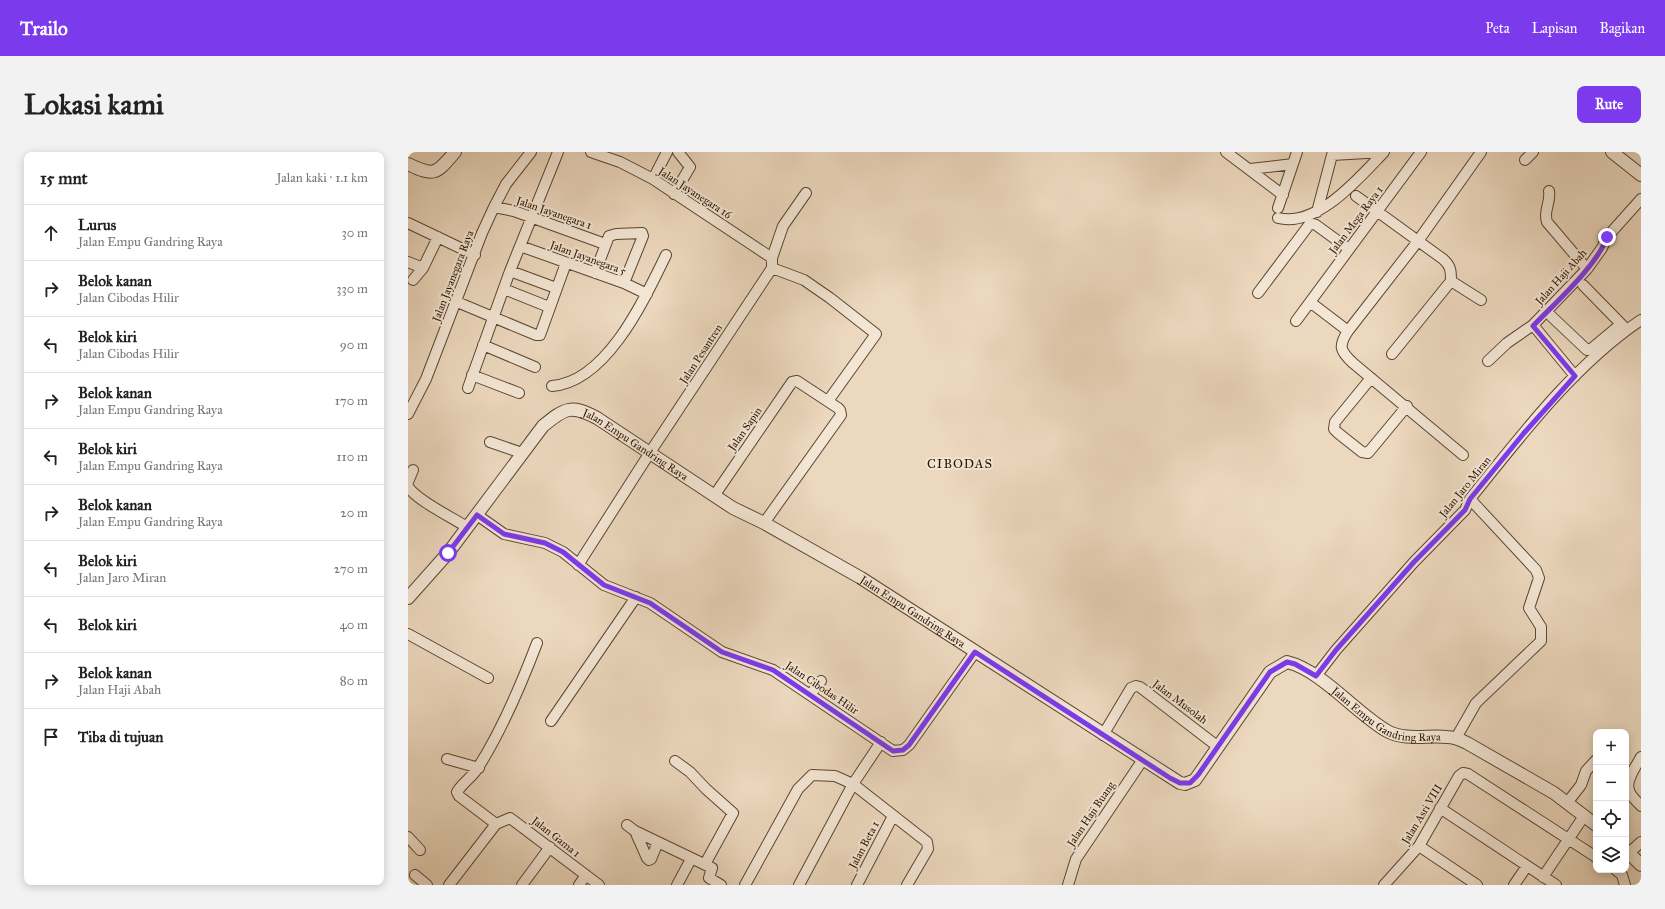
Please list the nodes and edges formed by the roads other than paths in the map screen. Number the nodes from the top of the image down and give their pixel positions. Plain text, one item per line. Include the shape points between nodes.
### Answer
1 (455, 152) edge
2 (531, 152) edge
3 (558, 152) edge
4 (591, 152) edge
5 (667, 152) edge
6 (678, 152) edge
7 (1226, 152) edge
8 (1297, 152) edge
9 (1384, 152) edge
10 (1421, 152) edge
11 (1480, 152) edge
12 (1533, 152) edge
13 (1612, 152) edge
14 (1330, 154) edge
15 (1525, 160) dead end
16 (408, 164) edge
17 (1293, 164) junction
18 (1250, 169) junction
19 (1641, 175) edge
20 (653, 179) junction
21 (1549, 191) dead end
22 (806, 193) dead end
23 (674, 194) junction
24 (1283, 195) junction
25 (1356, 196) dead end
26 (1641, 199) edge
27 (494, 207) junction
28 (1278, 208) dead end
29 (1317, 212) junction
30 (1378, 212) junction
31 (532, 217) junction
32 (1278, 218) dead end
33 (408, 223) edge
34 (438, 237) junction
35 (1418, 241) junction
36 (605, 244) junction
37 (520, 246) junction
38 (1349, 249) junction
39 (475, 255) junction
40 (666, 255) dead end
41 (408, 262) edge
42 (566, 263) junction
43 (772, 263) junction
44 (423, 268) junction
45 (1587, 269) junction
46 (510, 271) junction
47 (595, 273) junction
48 (413, 280) dead end
49 (1451, 281) junction
50 (624, 283) junction
51 (1583, 285) dead end
52 (556, 288) junction
53 (504, 289) junction
54 (1258, 292) dead end
55 (647, 294) junction
56 (1481, 300) dead end
57 (457, 302) junction
58 (1310, 302) junction
59 (550, 307) junction
60 (1551, 316) dead end
61 (493, 317) junction
62 (1641, 320) edge
63 (1296, 321) dead end
64 (1533, 326) junction
65 (1624, 327) junction
66 (1348, 331) junction
67 (483, 345) junction
68 (1392, 354) dead end
69 (1488, 361) dead end
70 (535, 367) dead end
71 (472, 375) junction
72 (1575, 376) junction
73 (1371, 378) junction
74 (552, 386) dead end
75 (468, 388) dead end
76 (519, 393) dead end
77 (828, 401) junction
78 (1407, 406) junction
79 (408, 414) edge
80 (490, 442) dead end
81 (522, 453) junction
82 (649, 454) junction
83 (1463, 455) dead end
84 (413, 470) dead end
85 (408, 482) edge
86 (408, 486) edge
87 (714, 496) junction
88 (1470, 499) junction
89 (477, 515) junction
90 (764, 523) junction
91 (466, 527) junction
92 (578, 565) junction
93 (636, 597) junction
94 (408, 598) edge
95 (408, 634) edge
96 (537, 643) dead end
97 (975, 652) junction
98 (1316, 676) junction
99 (488, 678) dead end
100 (821, 681) dead end
101 (810, 695) junction
102 (551, 721) dead end
103 (1103, 735) junction
104 (1456, 738) junction
105 (881, 742) junction
106 (1218, 746) junction
107 (1641, 757) edge
108 (447, 759) dead end
109 (675, 761) dead end
110 (1142, 761) junction
111 (1593, 763) edge
112 (479, 768) junction
113 (853, 784) junction
114 (1567, 803) junction
115 (1641, 806) edge
116 (1440, 808) junction
117 (893, 816) junction
118 (1584, 816) junction
119 (1593, 823) edge
120 (496, 824) junction
121 (408, 837) edge
122 (1568, 838) junction
123 (658, 842) junction
124 (1641, 842) edge
125 (1419, 846) junction
126 (550, 847) junction
127 (420, 850) dead end
128 (1629, 851) edge
129 (1629, 853) edge
130 (1593, 855) edge
131 (691, 859) junction
132 (705, 864) junction
133 (1641, 865) edge
134 (1527, 866) junction
135 (1620, 873) edge
136 (415, 875) dead end
137 (586, 875) junction
138 (1544, 877) junction
139 (1389, 883) edge
140 (427, 885) edge
141 (450, 885) edge
142 (522, 885) edge
143 (579, 885) edge
144 (599, 885) edge
145 (677, 885) edge
146 (722, 885) edge
147 (745, 885) edge
148 (800, 885) edge
149 (857, 885) edge
150 (907, 885) edge
151 (1068, 885) edge
152 (1477, 885) edge
153 (1514, 885) edge
154 (1556, 885) edge
155 (1625, 885) edge

1 - 16 street via 442,168 433,172 424,172
2 - 27 street, Jalan Jayanegara Raya via 506,184
3 - 31 street
4 - 20 street, Jalan Jayanegara 16 via 620,162
5 - 20 street
6 - 23 street via 690,168
7 - 18 street
8 - 17 street
9 - 14 street
9 - 29 street via 1326,207
10 - 30 street, Jalan Mega Raya 1
11 - 35 street
12 - 15 street
13 - 19 street
14 - 29 street
17 - 18 street
17 - 24 street
18 - 24 street
20 - 23 street, Jalan Jayanegara 16
21 - 45 street via 1547,222
22 - 43 street, Jalan Pesantren via 783,226
23 - 43 street, Jalan Jayanegara 16
24 - 28 street
25 - 30 street
26 - 45 street, Jalan Haji Abah via 1607,237
27 - 31 street, Jalan Jayanegara 1 via 514,210
27 - 39 street, Jalan Jayanegara Raya
29 - 32 street via 1294,220
30 - 35 street
30 - 38 street, Jalan Mega Raya 1
31 - 36 street, Jalan Jayanegara 1
31 - 37 street
33 - 34 street
34 - 39 street
34 - 44 street
35 - 49 street via 1449,264
35 - 66 street
36 - 47 street
36 - 50 street via 608,236 643,234
37 - 42 street, Jalan Jayanegara 5
37 - 46 street
38 - 54 street via 1316,225 1310,225
38 - 58 street, Jalan Mega Raya 1
39 - 57 street, Jalan Jayanegara Raya
40 - 55 street
41 - 44 street
42 - 47 street, Jalan Jayanegara 5
42 - 52 street
43 - 77 street, Jalan Jayanegara 16 via 804,280 876,334
43 - 82 street, Jalan Pesantren
44 - 48 street
45 - 64 street, Jalan Haji Abah
46 - 52 street
46 - 53 street
47 - 50 street, Jalan Jayanegara 5
49 - 56 street
49 - 68 street
50 - 55 street, Jalan Jayanegara 5
51 - 65 street
52 - 59 street
53 - 59 street
53 - 61 street
55 - 74 street via 610,351 570,383
57 - 61 street
57 - 79 street, Jalan Jayanegara Raya via 426,379
58 - 63 street, Jalan Mega Raya 1
58 - 66 street
59 - 61 street via 538,335
60 - 65 street via 1587,350
61 - 67 street
62 - 65 street, Jalan Jaro Miran
64 - 69 street, Jalan Haji Abah via 1507,343
64 - 72 street
65 - 72 street, Jalan Jaro Miran
66 - 73 street via 1342,341 1342,350
67 - 70 street
67 - 71 street
71 - 75 street
71 - 76 street
72 - 88 street, Jalan Jaro Miran
73 - 78 street
73 - 78 street via 1334,426 1338,433 1362,452 1368,453
77 - 87 street, Jalan Sapin via 799,382 792,382
77 - 90 street via 840,410 840,417
78 - 83 street
80 - 81 street
81 - 82 street, Jalan Empu Gandring Raya via 543,426 559,413 571,409 584,411 597,418
81 - 89 street, Jalan Empu Gandring Raya
82 - 87 street, Jalan Empu Gandring Raya
82 - 92 street
84 - 85 street
86 - 91 street via 423,500
87 - 90 street, Jalan Empu Gandring Raya
88 - 98 street, Jalan Jaro Miran via 1465,510 1408,568
88 - 104 street via 1536,570 1539,578 1529,608 1541,626 1541,641 1476,703
89 - 91 street, Jalan Empu Gandring Raya
89 - 92 street, Jalan Cibodas Hilir via 504,534 545,543 563,552
90 - 97 street, Jalan Empu Gandring Raya via 861,578
91 - 94 street, Jalan Empu Gandring Raya via 448,553
92 - 93 street, Jalan Cibodas Hilir via 604,585
93 - 101 street, Jalan Cibodas Hilir via 650,603 722,652 773,670
93 - 102 street
95 - 99 street
96 - 112 street via 520,688
97 - 103 street, Jalan Empu Gandring Raya
97 - 105 street, Jalan Cibodas Hilir via 909,745 903,750 893,751
98 - 104 street, Jalan Empu Gandring Raya via 1394,734
98 - 106 street, Jalan Empu Gandring Raya via 1287,662 1270,672
100 - 101 street
101 - 105 street, Jalan Cibodas Hilir
103 - 106 street, Jalan Musolah via 1131,688 1136,686
103 - 110 street, Jalan Empu Gandring Raya
104 - 114 street, Jalan Empu Gandring Raya via 1531,779
105 - 113 street
106 - 110 street, Jalan Empu Gandring Raya via 1195,780 1185,784 1175,781
107 - 115 street via 1628,786
108 - 112 street
109 - 132 street via 733,813
110 - 151 street, Jalan Haji Buang via 1076,859
111 - 114 street
112 - 120 street via 457,792
113 - 117 street
113 - 147 street via 836,776 812,775 798,789
113 - 148 street
114 - 118 street, Jalan Empu Gandring Raya
116 - 122 street, Jalan Asri VIII via 1458,776 1468,774
116 - 125 street, Jalan Asri VIII
116 - 134 street
117 - 149 street, Jalan Beta 1
117 - 150 street via 928,844 928,849
118 - 119 street, Jalan Empu Gandring Raya
118 - 122 street
120 - 126 street, Jalan Gama 1 via 513,818
120 - 141 street
121 - 127 street
122 - 130 street
122 - 138 street
123 - 123 street via 631,828 649,860
123 - 131 street
124 - 128 street
125 - 139 street, Jalan Asri VIII
125 - 152 street
126 - 137 street, Jalan Gama 1
126 - 142 street
129 - 133 street
131 - 132 street
131 - 145 street
132 - 146 street via 712,869 708,878
134 - 138 street
134 - 153 street
135 - 155 street
136 - 140 street
137 - 143 street
137 - 144 street, Jalan Gama 1
138 - 154 street

